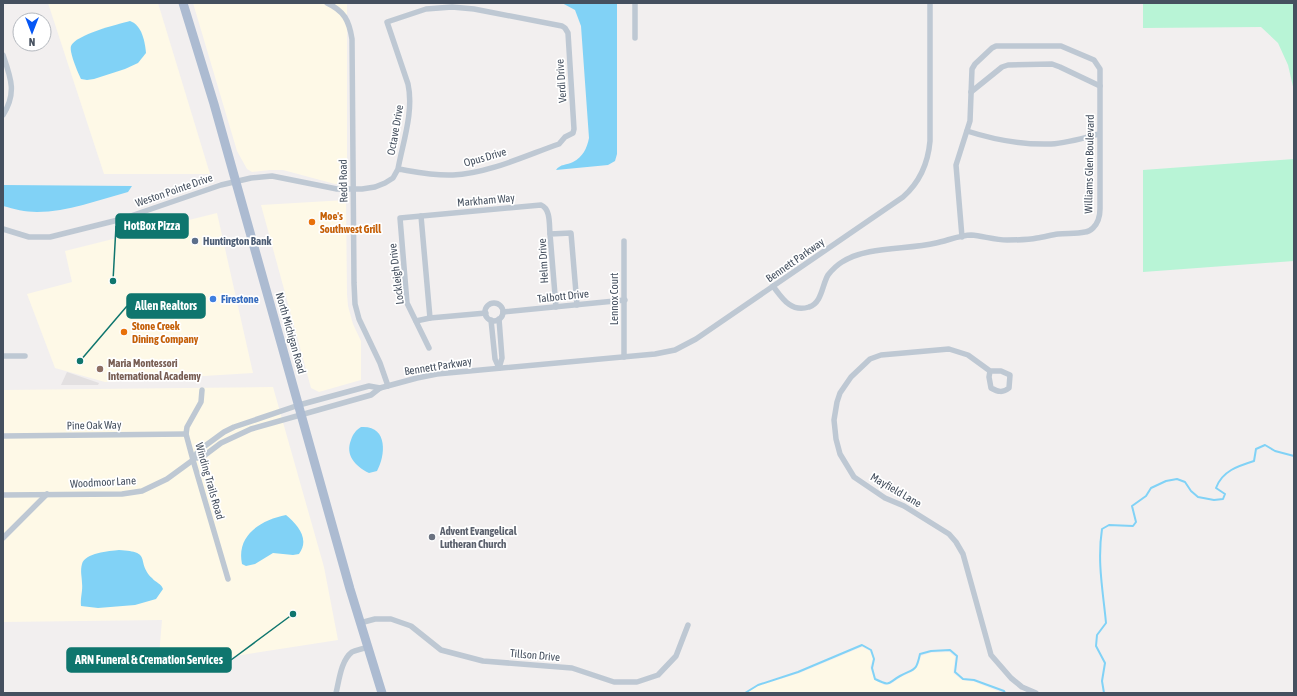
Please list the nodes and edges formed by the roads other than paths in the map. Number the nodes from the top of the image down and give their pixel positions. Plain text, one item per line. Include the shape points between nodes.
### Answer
1 (183, 3) edge
2 (327, 3) edge
3 (635, 3) edge
4 (930, 3) edge
5 (565, 28) joint
6 (635, 38) dead end
7 (3, 54) edge
8 (1100, 86) junction
9 (971, 92) junction
10 (3, 115) edge
11 (967, 131) junction
12 (573, 133) joint
13 (1099, 134) junction
14 (398, 169) junction
15 (236, 181) junction
16 (354, 189) junction
17 (421, 216) junction
18 (400, 218) joint
19 (3, 229) edge
20 (550, 234) junction
21 (962, 237) junction
22 (624, 241) dead end
23 (774, 286) junction
24 (624, 300) junction
25 (577, 305) junction
26 (556, 307) junction
27 (503, 312) junction
28 (486, 313) junction
29 (430, 318) junction
30 (500, 319) junction
31 (491, 320) junction
32 (416, 321) junction
33 (428, 348) dead end
34 (3, 356) edge
35 (25, 356) dead end
36 (624, 357) junction
37 (499, 368) junction
38 (990, 371) junction
39 (388, 386) junction
40 (380, 388) junction
41 (202, 390) dead end
42 (299, 405) junction
43 (301, 415) junction
44 (186, 434) junction
45 (3, 436) edge
46 (194, 459) junction
47 (47, 494) junction
48 (3, 495) edge
49 (3, 538) edge
50 (228, 579) dead end
51 (360, 623) junction
52 (688, 625) dead end
53 (367, 647) junction
54 (336, 693) edge
55 (382, 693) edge
56 (1036, 693) edge

1 - 15 main road, North Michigan Road
2 - 16 street, Redd Road via 336,7 344,16 350,26 352,39
3 - 6 street
4 - 23 street, Bennett Parkway via 930,141 927,160 919,178 903,197
5 - 12 street, Verdi Drive via 568,33
5 - 14 street, Octave Drive via 474,9 452,7 426,9 387,22 410,91 409,115
7 - 10 street via 12,90
8 - 9 street via 1052,64 1008,64
8 - 9 street, Williams Glen Boulevard via 1100,69 1094,60 1061,46 996,46 972,69
8 - 13 street, Williams Glen Boulevard
9 - 11 street, Williams Glen Boulevard
11 - 13 street via 1018,144 1052,144
11 - 21 street, Williams Glen Boulevard via 956,165
12 - 14 street, Opus Drive via 559,144 482,170 441,175
13 - 21 street, Williams Glen Boulevard via 1100,216 1093,228 1086,232 1036,238 1005,240 970,235
14 - 16 street, Octave Drive via 393,178 385,183 375,187
15 - 16 street, Weston Pointe Drive via 272,176 321,187
15 - 19 street, Weston Pointe Drive via 122,219 50,238 29,237
15 - 42 main road, North Michigan Road
16 - 39 street, Redd Road via 355,304
17 - 18 street, Markham Way
17 - 20 street, Markham Way via 542,205 548,210
17 - 29 street
18 - 32 street, Lockleigh Drive via 407,303
20 - 25 street, Helm Drive via 570,232
20 - 26 street, Helm Drive
21 - 23 street, Williams Glen Boulevard via 919,247 861,253 850,257 828,275 817,302 808,308 793,307 785,302
22 - 24 street, Lennox Court
23 - 36 street, Bennett Parkway via 706,333 675,350
24 - 25 street, Talbott Drive
24 - 36 street, Lennox Court
25 - 26 street, Talbott Drive
26 - 27 street, Talbott Drive
27 - 28 street, Talbott Drive via 499,305 494,304 489,306
27 - 30 street
28 - 29 street, Talbott Drive
28 - 31 street
29 - 32 street, Talbott Drive
30 - 31 street
30 - 37 street via 502,358
31 - 37 street via 495,359
32 - 33 street, Lockleigh Drive
34 - 35 street
36 - 37 street, Bennett Parkway
37 - 39 street, Bennett Parkway via 437,374
38 - 38 street, Mayfield Lane via 1002,371 1010,375 1009,388 1005,392 991,388
38 - 56 street, Mayfield Lane via 968,355 949,349 881,355 870,359 851,377 840,393 835,411 834,430 840,454 854,477 885,498 938,526 956,542 963,554 991,655 1022,688
39 - 40 street, Bennett Parkway
40 - 42 street, Bennett Parkway via 369,386
40 - 43 street, Bennett Parkway via 371,395
41 - 44 street, Winding Trails Road via 201,402 187,427
42 - 43 main road, North Michigan Road
42 - 46 street, Woodmoor Lane via 229,429 198,451
43 - 46 street, Woodmoor Lane via 251,429 221,443 201,458
43 - 51 main road, North Michigan Road
44 - 45 street, Pine Oak Way
44 - 46 street, Winding Trails Road
46 - 47 street, Woodmoor Lane via 167,479 142,491 122,494
46 - 50 street, Winding Trails Road
47 - 48 street, Woodmoor Lane
47 - 49 street
51 - 52 street, Tillson Drive via 375,619 391,619 411,626 441,650 483,661 572,668 614,682 637,682 658,675 676,656
51 - 53 main road, North Michigan Road
53 - 54 street via 355,651 348,657
53 - 55 main road, North Michigan Road

